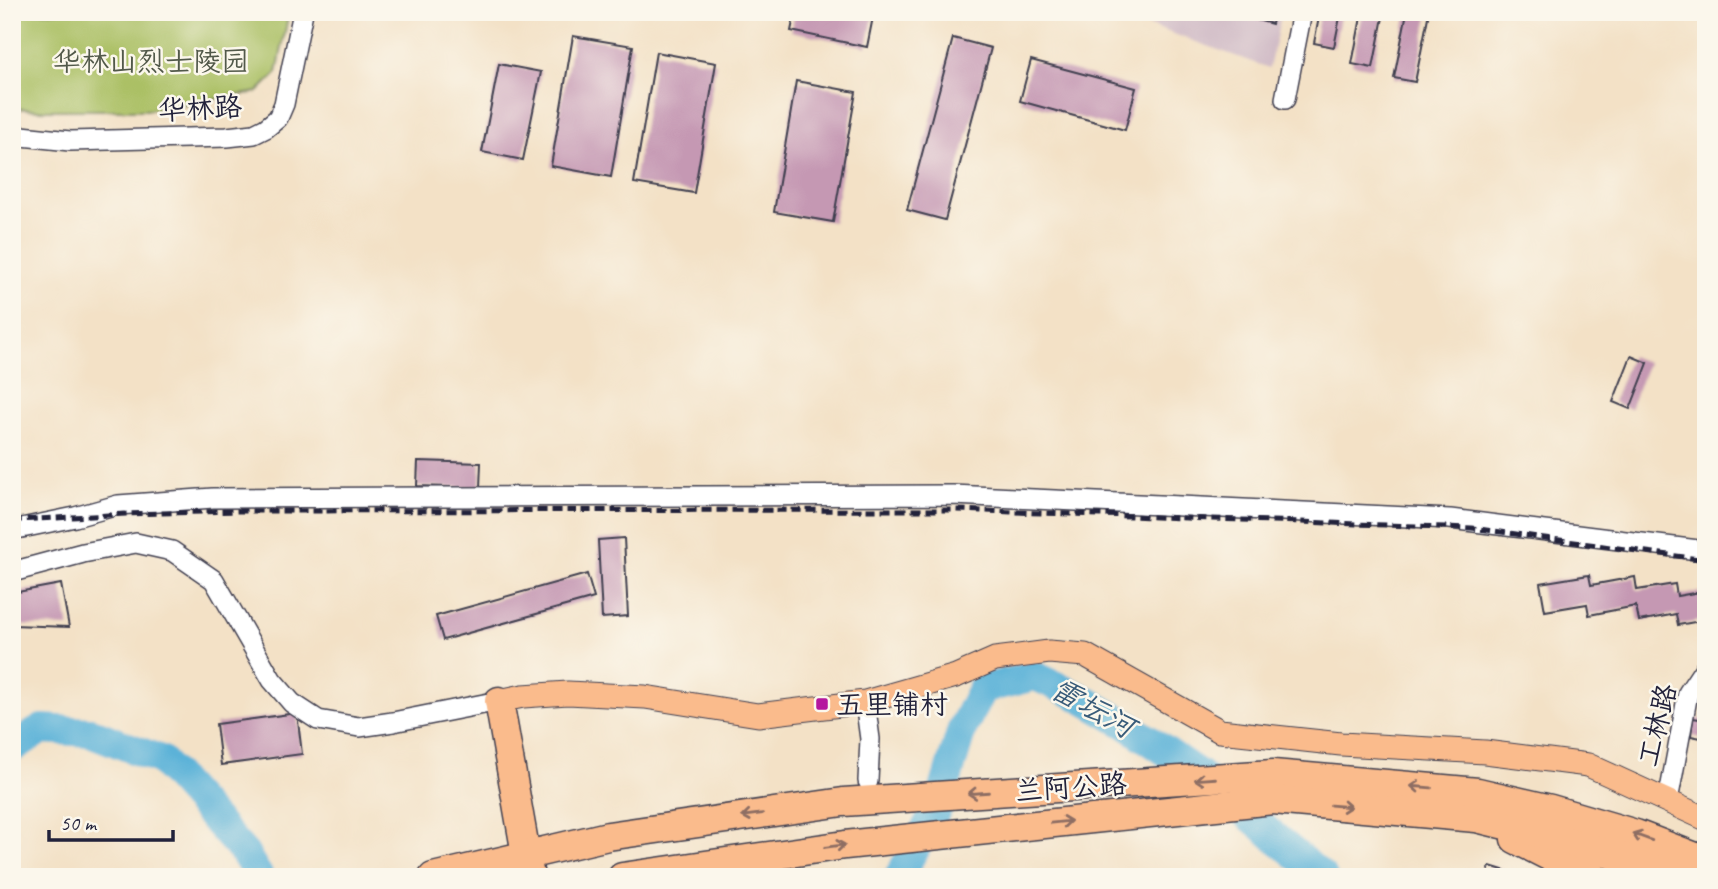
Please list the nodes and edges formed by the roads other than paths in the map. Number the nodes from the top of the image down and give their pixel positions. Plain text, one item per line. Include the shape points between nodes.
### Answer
1 (303, 12) edge
2 (1301, 12) edge
3 (1285, 99) dead end
4 (12, 135) edge
5 (12, 530) edge
6 (1706, 551) edge
7 (12, 572) edge
8 (1706, 666) edge
9 (499, 701) junction
10 (865, 702) junction
11 (868, 781) dead end
12 (1668, 801) junction
13 (1476, 818) junction
14 (1706, 819) edge
15 (1706, 861) edge
16 (528, 866) edge
17 (433, 877) edge
18 (622, 877) edge
19 (1594, 877) edge
20 (1680, 877) edge

1 - 4 street, 华林路 via 285,104 278,118 254,134 70,141
2 - 3 street
5 - 6 street via 118,505 213,498 953,495 1450,519
7 - 9 street via 136,543 172,551 214,580 272,680 292,703 318,720 359,727
8 - 12 street, 工林路 via 1688,693
9 - 10 main road via 568,693 645,697 758,715
9 - 16 highway
10 - 11 street via 870,739
10 - 12 main road via 956,676 995,659 1049,652 1085,655 1220,732 1485,752 1588,765
12 - 14 main road
18 -> 13 highway, 兰阿公路 via 845,845 1273,800
13 - 19 highway
13 - 20 highway, 兰阿公路
15 -> 16 highway, 兰阿公路 via 1636,834 1478,792 1273,774 843,802 608,835
16 - 17 highway, 兰阿公路

